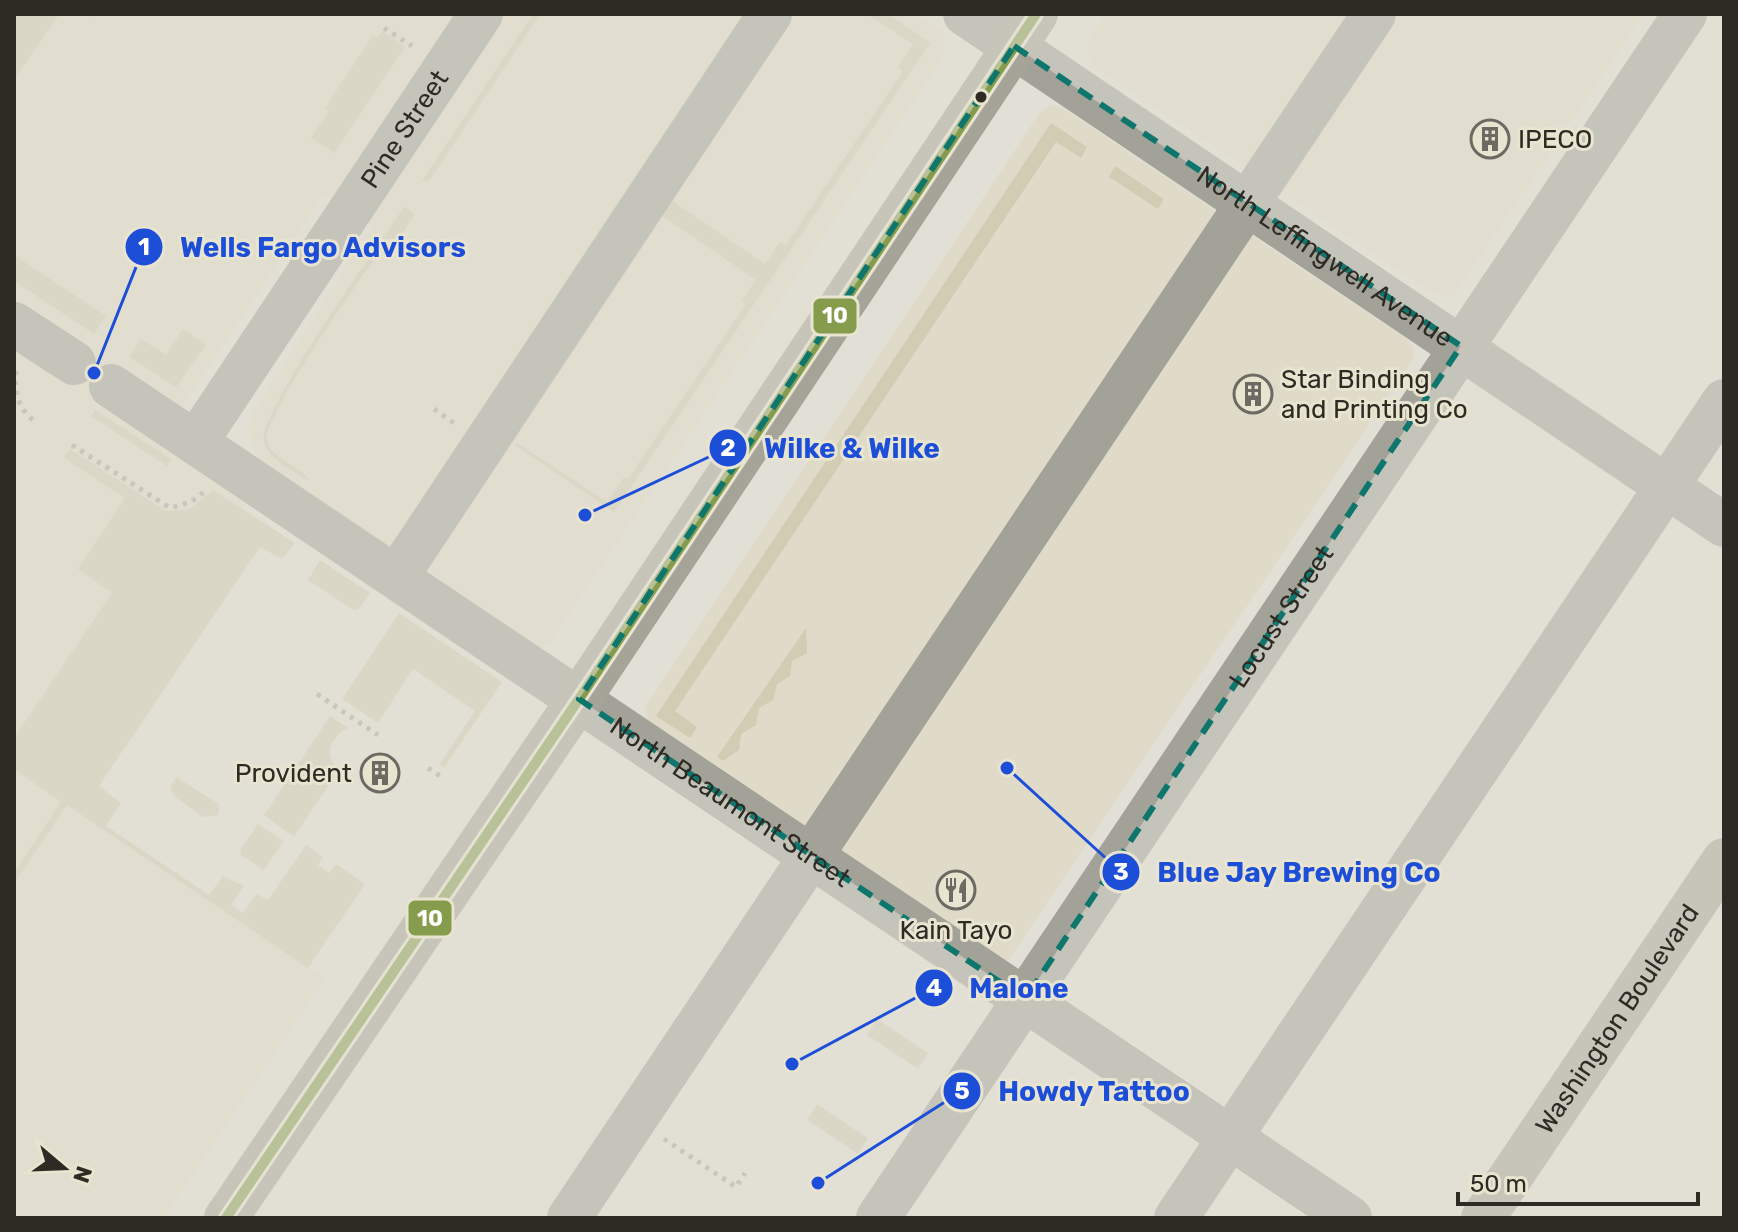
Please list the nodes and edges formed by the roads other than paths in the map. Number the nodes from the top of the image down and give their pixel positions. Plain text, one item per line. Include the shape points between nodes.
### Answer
1 (481, 14) edge
2 (770, 14) edge
3 (965, 14) edge
4 (1374, 14) edge
5 (1685, 14) edge
6 (1025, 30) edge
7 (1246, 204) junction
8 (15, 344) edge
9 (1461, 346) junction
10 (74, 363) dead end
11 (111, 386) dead end
12 (1724, 401) edge
13 (196, 442) junction
14 (1667, 487) junction
15 (1724, 525) edge
16 (397, 576) junction
17 (579, 699) junction
18 (811, 855) junction
19 (1724, 860) edge
20 (1025, 999) junction
21 (1230, 1137) junction
22 (226, 1218) edge
23 (569, 1218) edge
24 (878, 1218) edge
25 (1176, 1218) edge
26 (1350, 1218) edge
27 (1483, 1218) edge

1 - 13 street, Pine Street
2 - 16 street
3 - 6 street, North Leffingwell Avenue
4 - 7 street
5 - 9 street, Locust Street
6 - 7 street, North Leffingwell Avenue
6 - 17 main road
7 - 9 street, North Leffingwell Avenue
7 - 18 street
8 - 10 street
9 - 14 street, North Leffingwell Avenue
9 - 20 street, Locust Street
11 - 13 street, North Beaumont Street
12 - 14 street
13 - 16 street, North Beaumont Street
14 - 15 street, North Leffingwell Avenue
14 - 21 street
16 - 17 street, North Beaumont Street
17 - 18 street, North Beaumont Street
17 - 22 main road
18 - 20 street, North Beaumont Street
18 - 23 street
19 - 27 main road, Washington Boulevard
20 - 21 street, North Beaumont Street
20 - 24 street, Locust Street
21 - 25 street
21 - 26 street, North Beaumont Street

